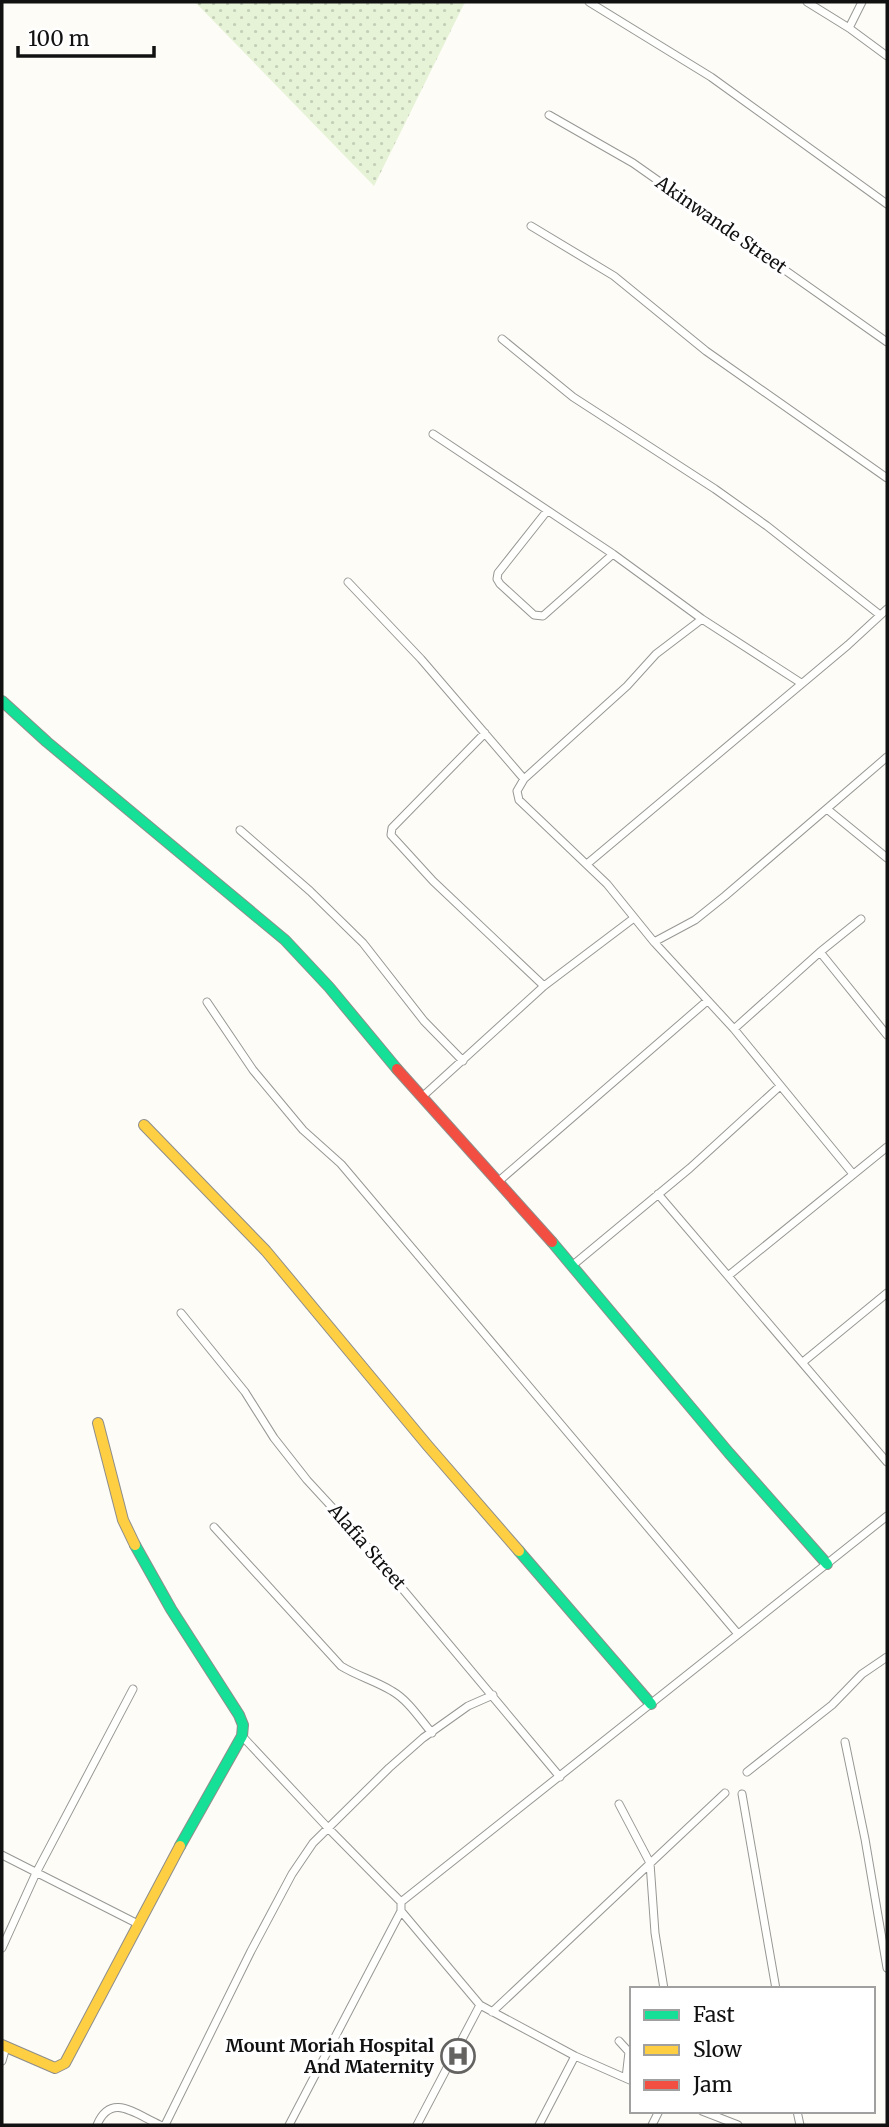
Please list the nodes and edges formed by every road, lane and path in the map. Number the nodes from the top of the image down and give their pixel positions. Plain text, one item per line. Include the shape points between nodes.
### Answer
1 (589, 2) edge
2 (807, 2) edge
3 (862, 2) edge
4 (849, 28) junction
5 (887, 56) edge
6 (549, 115) dead end
7 (887, 204) edge
8 (531, 226) dead end
9 (502, 339) dead end
10 (887, 342) edge
11 (433, 434) dead end
12 (887, 478) edge
13 (547, 511) junction
14 (613, 554) junction
15 (348, 582) dead end
16 (887, 609) edge
17 (880, 615) junction
18 (702, 619) junction
19 (801, 683) junction
20 (2, 701) edge
21 (485, 733) junction
22 (887, 757) edge
23 (524, 779) junction
24 (827, 809) junction
25 (240, 830) dead end
26 (887, 858) edge
27 (587, 864) junction
28 (634, 918) junction
29 (861, 919) dead end
30 (654, 942) junction
31 (820, 952) junction
32 (544, 986) junction
33 (207, 1002) dead end
34 (707, 1002) junction
35 (734, 1029) junction
36 (887, 1035) edge
37 (463, 1061) junction
38 (780, 1086) junction
39 (422, 1097) junction
40 (144, 1125) dead end
41 (887, 1147) edge
42 (853, 1174) junction
43 (499, 1181) junction
44 (658, 1194) junction
45 (573, 1265) junction
46 (728, 1276) junction
47 (887, 1293) edge
48 (181, 1313) dead end
49 (803, 1362) junction
50 (98, 1423) dead end
51 (887, 1462) edge
52 (887, 1516) edge
53 (214, 1527) dead end
54 (827, 1564) junction
55 (738, 1634) junction
56 (887, 1657) edge
57 (133, 1689) dead end
58 (493, 1695) junction
59 (651, 1704) junction
60 (432, 1732) junction
61 (242, 1736) junction
62 (845, 1742) dead end
63 (747, 1772) dead end
64 (560, 1777) junction
65 (725, 1793) dead end
66 (742, 1794) dead end
67 (619, 1804) dead end
68 (329, 1829) junction
69 (2, 1855) edge
70 (650, 1863) junction
71 (36, 1873) junction
72 (401, 1902) junction
73 (401, 1911) junction
74 (138, 1924) junction
75 (2, 1948) edge
76 (887, 1968) edge
77 (664, 1987) edge
78 (776, 1987) edge
79 (480, 2005) junction
80 (492, 2012) junction
81 (619, 2041) dead end
82 (4, 2046) edge
83 (575, 2056) junction
84 (2, 2061) edge
85 (629, 2080) edge
86 (720, 2122) edge
87 (97, 2125) edge
88 (162, 2125) edge
89 (289, 2125) edge
90 (417, 2125) edge
91 (539, 2125) edge
92 (738, 2125) edge

1 - 7 street via 711,77
2 - 4 street
3 - 4 street
4 - 5 street
6 - 10 street, Akinwande Street via 633,163
8 - 12 street via 614,276 706,351
9 - 17 street via 573,397 767,526
11 - 13 street
13 - 14 street
13 - 14 street via 497,579 534,615 543,616
14 - 18 street
15 - 21 street
16 - 17 street
17 - 19 street
18 - 19 street
18 - 23 street via 656,654
19 - 27 street
20 - 39 street via 285,940
21 - 23 street
21 - 32 street via 392,828 391,835
22 - 24 street
23 - 27 street via 517,790 519,800
24 - 26 street
24 - 30 street via 695,920
25 - 37 street via 363,943 424,1021
27 - 28 street
28 - 30 street
28 - 32 street
29 - 31 street
30 - 34 street
31 - 35 street
31 - 36 street
32 - 37 street
33 - 55 street via 253,1070 303,1129 341,1164
34 - 35 street
34 - 43 street
35 - 38 street
37 - 39 street
38 - 42 street
38 - 44 street
39 - 43 street
40 - 59 street via 266,1251
41 - 42 street
42 - 46 street
43 - 45 street
44 - 45 street
44 - 46 street
45 - 54 street
46 - 49 street
47 - 49 street
48 - 58 street, Alafia Street via 245,1392 307,1480
49 - 51 street
50 - 61 street via 128,1533 239,1715
52 - 54 street
53 - 60 street via 341,1666 401,1697
54 - 55 street
55 - 59 street
56 - 63 street
57 - 71 street
58 - 60 street via 468,1706
58 - 64 street, Alafia Street
59 - 64 street
60 - 68 street
61 - 68 street
61 - 74 street
62 - 76 street
64 - 72 street
65 - 70 street
66 - 78 street
67 - 70 street
68 - 72 street
68 - 88 street via 292,1874
69 - 71 street
70 - 77 street
70 - 80 street
71 - 74 street
71 - 75 street
72 - 73 street
73 - 79 street
73 - 89 street
74 - 82 street via 65,2063 55,2068
79 - 80 street
79 - 90 street
80 - 83 street
81 - 85 street via 629,2052
82 - 84 street
83 - 85 street
83 - 91 street
86 - 92 street
87 - 88 street via 102,2113 113,2107

